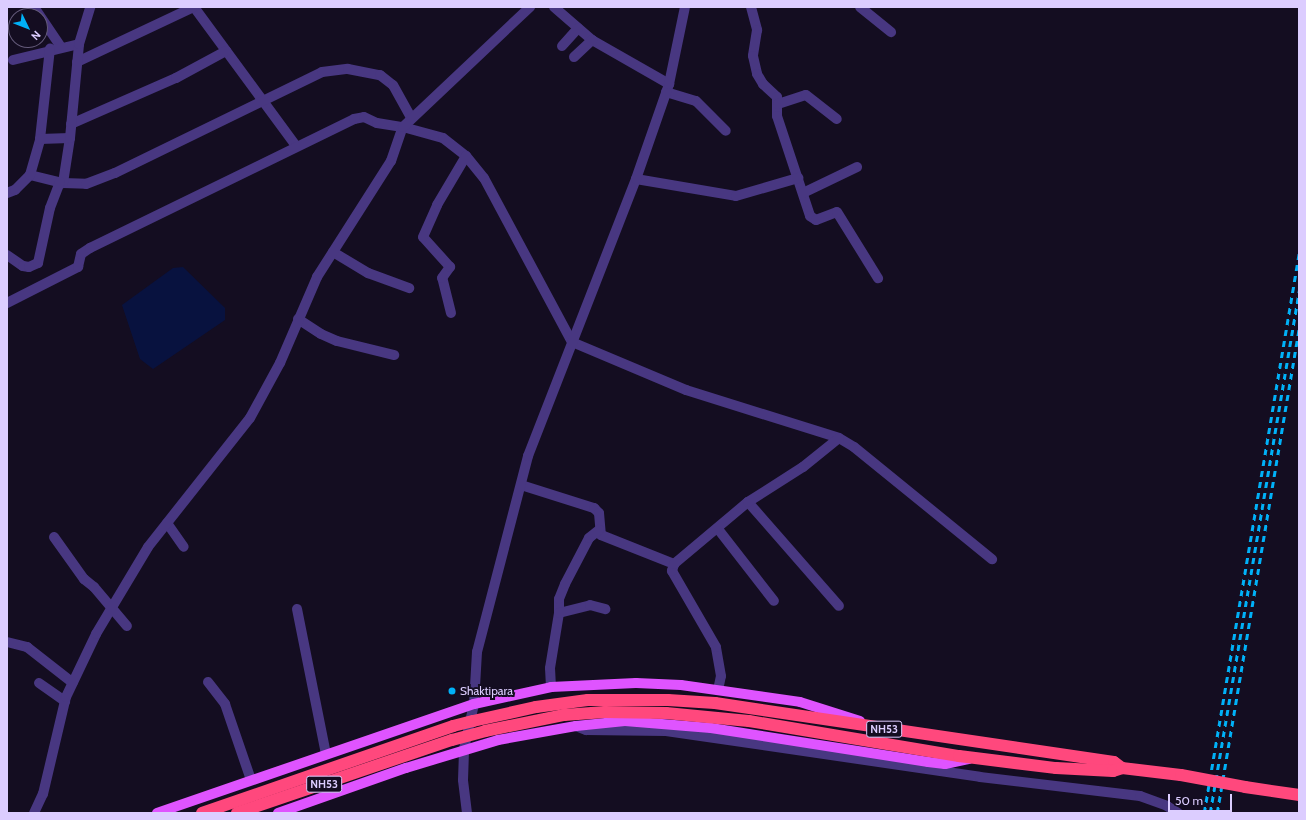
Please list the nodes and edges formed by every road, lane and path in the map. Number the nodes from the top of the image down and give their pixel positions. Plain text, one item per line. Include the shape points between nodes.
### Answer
1 (34, 7) edge
2 (90, 7) edge
3 (194, 7) edge
4 (530, 7) edge
5 (554, 7) edge
6 (684, 7) edge
7 (751, 7) edge
8 (860, 7) edge
9 (578, 28) junction
10 (891, 32) dead end
11 (592, 40) junction
12 (79, 44) junction
13 (562, 46) dead end
14 (55, 48) junction
15 (226, 51) junction
16 (574, 57) dead end
17 (13, 60) dead end
18 (77, 62) junction
19 (667, 88) junction
20 (262, 100) junction
21 (778, 104) junction
22 (411, 118) junction
23 (837, 119) dead end
24 (71, 124) junction
25 (403, 127) junction
26 (726, 131) dead end
27 (70, 138) junction
28 (40, 139) junction
29 (296, 146) junction
30 (466, 156) junction
31 (857, 167) dead end
32 (30, 175) junction
33 (636, 178) junction
34 (798, 178) junction
35 (61, 183) junction
36 (803, 193) junction
37 (7, 194) edge
38 (333, 252) junction
39 (7, 255) edge
40 (878, 278) dead end
41 (409, 288) dead end
42 (7, 303) edge
43 (451, 313) dead end
44 (298, 319) junction
45 (572, 342) junction
46 (394, 355) dead end
47 (839, 438) junction
48 (521, 485) junction
49 (748, 502) junction
50 (167, 523) junction
51 (718, 529) junction
52 (599, 530) junction
53 (54, 537) dead end
54 (184, 547) dead end
55 (992, 559) dead end
56 (674, 564) junction
57 (774, 601) dead end
58 (839, 606) dead end
59 (112, 607) junction
60 (298, 609) dead end
61 (605, 609) dead end
62 (559, 613) junction
63 (127, 626) dead end
64 (7, 642) edge
65 (208, 682) dead end
66 (39, 683) dead end
67 (73, 683) junction
68 (551, 687) junction
69 (718, 690) junction
70 (65, 701) junction
71 (474, 704) junction
72 (644, 706) junction
73 (576, 726) junction
74 (880, 729) junction
75 (464, 749) junction
76 (326, 754) junction
77 (974, 758) junction
78 (1122, 768) junction
79 (250, 780) junction
80 (1299, 795) edge
81 (34, 813) edge
82 (158, 813) edge
83 (202, 813) edge
84 (237, 813) edge
85 (278, 813) edge
86 (467, 813) edge
87 (1178, 813) edge

1 - 14 street
2 - 12 street
3 - 15 street
3 - 18 street
4 - 22 street
5 - 9 street
6 - 19 street
7 - 21 street via 757,30 753,56 757,74 763,84 777,97
8 - 10 street
9 - 11 street
9 - 13 street
11 - 16 street
11 - 19 street
12 - 14 street
12 - 18 street
14 - 17 street
14 - 28 street
15 - 20 street
15 - 24 street via 176,78
18 - 24 street
19 - 26 street via 696,101
19 - 33 street
20 - 22 street via 322,72 348,69 380,75 393,85
20 - 29 street
20 - 35 street via 115,173 86,184
21 - 23 street via 806,95
21 - 34 street via 777,116
22 - 25 street
24 - 27 street
25 - 29 street via 360,118
25 - 30 street via 443,138
25 - 38 street via 391,161
27 - 28 street
27 - 35 street
28 - 32 street
29 - 42 street via 216,188 90,248 81,258 78,267
30 - 43 street via 437,205 423,237 450,267 442,278
30 - 45 street via 484,178
31 - 36 street
32 - 35 street
32 - 37 street
33 - 34 street via 736,196
33 - 45 street
34 - 36 street
35 - 39 street via 50,208 38,263 29,267
36 - 40 street via 814,220 833,211 842,216
38 - 41 street via 368,273
38 - 44 street via 317,277
44 - 46 street via 337,341
44 - 50 street via 280,363 250,418
45 - 47 street via 686,390
45 - 48 street via 528,456
47 - 49 street via 803,468
47 - 55 street via 854,447
48 - 52 street via 594,508 598,513
48 - 71 street via 477,652
49 - 51 street
49 - 58 street
50 - 54 street
50 - 59 street via 148,547
51 - 56 street
51 - 57 street
52 - 56 street via 607,538
52 - 62 street via 589,538 565,584 559,599
53 - 59 street via 84,579
56 - 69 street via 672,571 716,647 722,676
59 - 63 street
59 - 67 street
60 - 76 street
61 - 62 street via 590,605
62 - 68 street via 550,668
64 - 67 street via 26,647
65 - 79 street via 225,704
66 - 70 street
67 - 70 street
68 - 69 main road via 636,683
68 - 71 main road
69 - 74 main road via 800,702
70 - 81 street via 43,794
71 - 75 street
71 - 76 main road
72 - 74 highway, NH53 via 715,703
72 - 77 highway, NH53
72 - 83 highway, NH53, bridge via 588,700 536,706 453,726
72 - 84 highway, NH53, bridge via 564,715 465,736
73 - 75 main road
73 - 77 main road via 625,721 660,722 764,735 945,764
73 - 87 street via 586,730 666,731 980,777 1140,796
74 - 78 highway, NH53 via 1114,762
75 - 85 main road
75 - 86 street via 463,780
76 - 79 main road
77 - 78 highway, NH53 via 1056,768 1113,771
78 - 80 highway, NH53, bridge
79 - 82 main road

